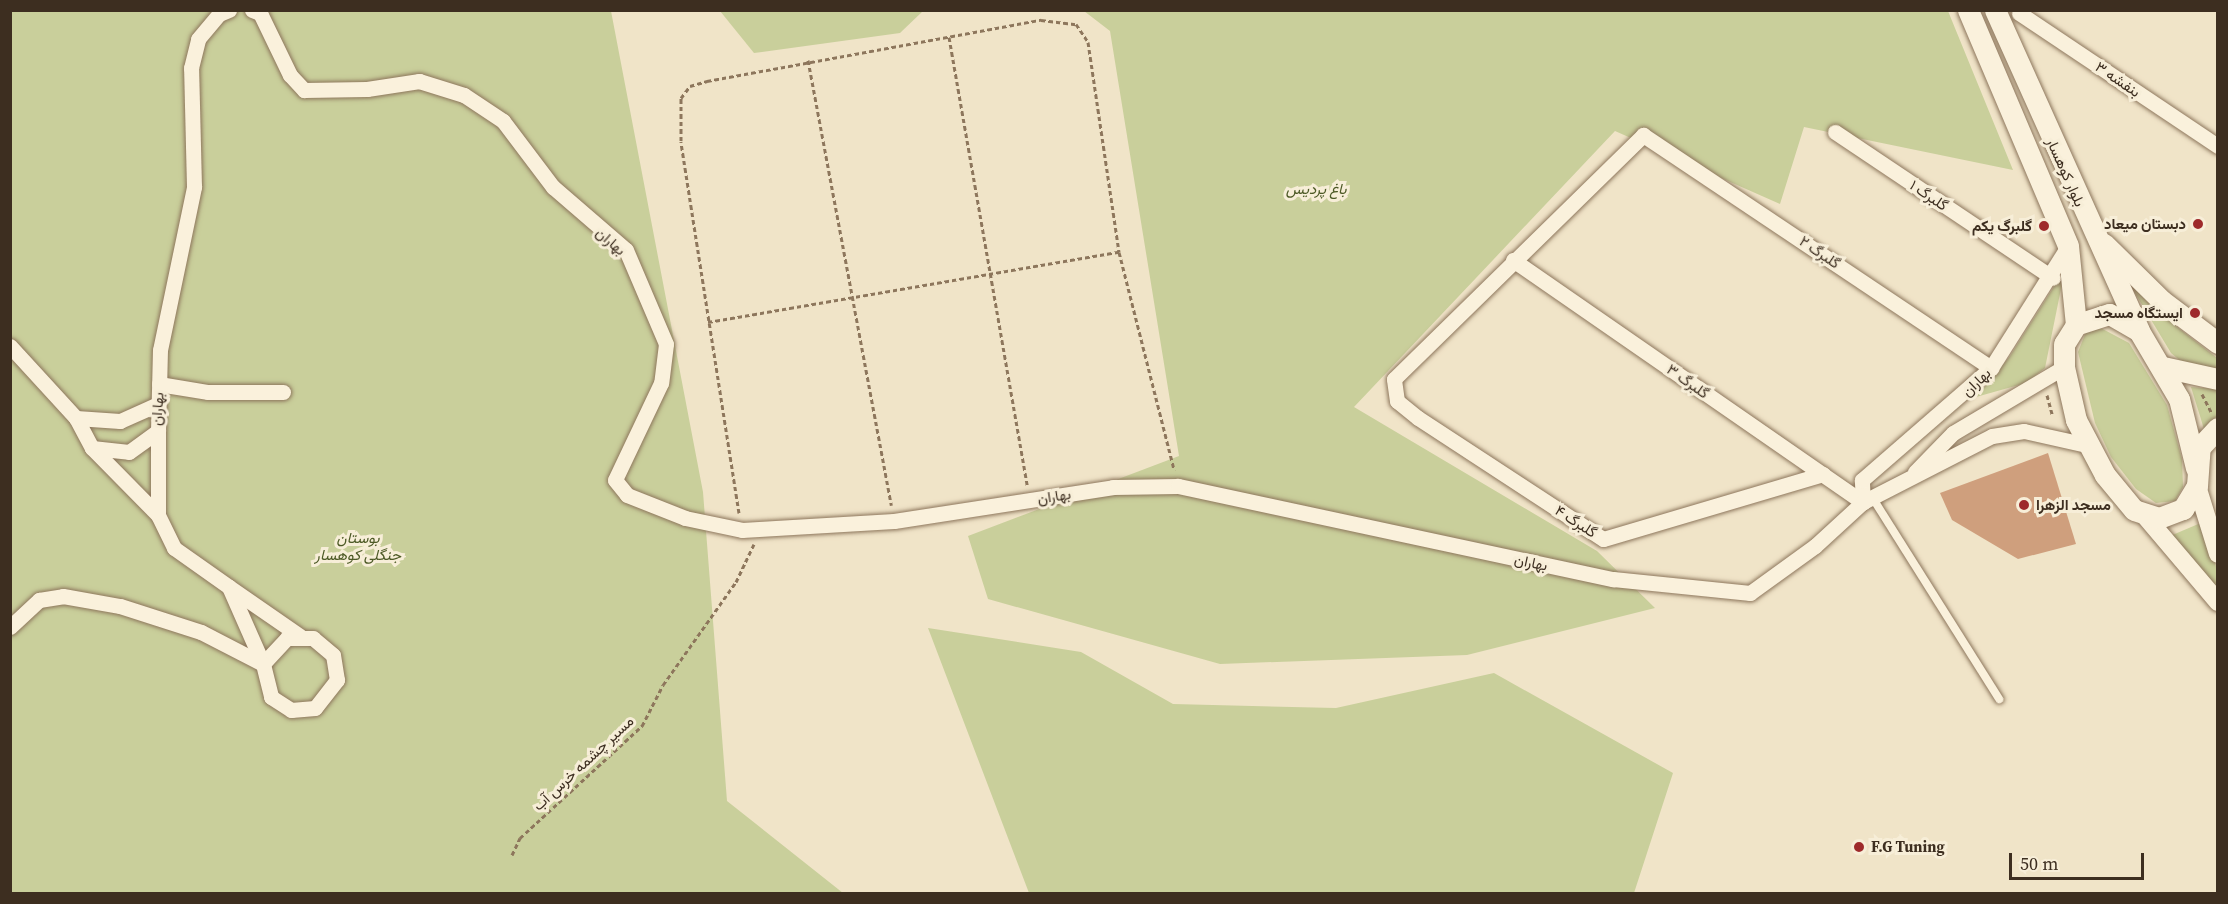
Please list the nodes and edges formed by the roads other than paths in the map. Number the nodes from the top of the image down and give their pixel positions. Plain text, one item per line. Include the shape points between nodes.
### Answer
1 (229, 10) edge
2 (252, 10) edge
3 (1968, 10) edge
4 (1995, 10) edge
5 (2019, 13) dead end
6 (1835, 132) dead end
7 (2217, 146) edge
8 (2092, 231) junction
9 (2068, 246) junction
10 (1513, 260) junction
11 (2053, 278) junction
12 (2076, 325) junction
13 (2139, 331) junction
14 (2217, 343) edge
15 (10, 346) edge
16 (2064, 367) junction
17 (2163, 367) junction
18 (1991, 368) junction
19 (159, 384) junction
20 (2208, 384) edge
21 (283, 392) dead end
22 (158, 404) junction
23 (76, 418) junction
24 (2216, 424) edge
25 (158, 430) junction
26 (2087, 445) junction
27 (92, 448) junction
28 (1823, 474) junction
29 (2197, 477) junction
30 (1862, 480) junction
31 (1904, 483) junction
32 (1863, 502) junction
33 (158, 515) junction
34 (2145, 516) junction
35 (2217, 554) edge
36 (229, 587) junction
37 (2217, 602) edge
38 (10, 627) edge
39 (300, 636) junction
40 (263, 663) junction
41 (1999, 699) dead end

1 - 19 street, بهاران via 219,14 198,39 191,68 194,187 160,350
2 - 32 street, بهاران via 260,13 290,75 304,90 367,89 419,81 464,95 503,121 553,187 626,250 666,344 661,383 615,480 627,495 685,518 760,532 894,521 1113,487 1178,486 1613,579 1750,593 1815,546
3 - 9 main road, بلوار کوهسار
4 - 8 main road, بلوار کوهسار
5 - 7 street, بنفشه ۳
6 - 11 street, گلبرگ ۱
8 - 13 main road, بلوار کوهسار
8 - 14 main road via 2162,301
9 - 11 street, بهاران
9 - 12 main road, بلوار کوهسار
10 - 18 street, گلبرگ ۲ via 1639,136 1648,137
10 - 28 street, گلبرگ ۳
10 - 28 street, گلبرگ ۴ via 1394,379 1397,401 1418,418 1603,539
11 - 18 street, بهاران
12 - 13 main road via 2109,314
12 - 16 main road via 2064,344
13 - 17 main road, بلوار کوهسار
15 - 23 street
16 - 26 main road
16 - 31 street via 1953,433
17 - 20 main road
17 - 29 main road, بلوار کوهسار via 2179,399
18 - 30 street, بهاران
19 - 21 street via 208,392
19 - 22 street, بهاران
22 - 23 street via 120,421
22 - 25 street, بهاران
23 - 27 street
24 - 29 main road via 2200,447
25 - 27 street, بهاران via 129,452
25 - 33 street
26 - 31 street, بهاران via 2024,431 1992,436
26 - 34 main road via 2126,502
27 - 33 street
28 - 32 street, گلبرگ ۳
29 - 34 main road via 2184,509 2158,518
29 - 35 street
30 - 32 street
30 - 41 lane
31 - 32 street, بهاران
33 - 36 street via 174,548
34 - 37 street
36 - 39 street
36 - 40 street
38 - 40 street via 39,600 63,596 120,606 201,632
39 - 40 street via 276,644
39 - 40 street via 324,645 333,655 337,680 325,702 303,711 280,705 265,687

